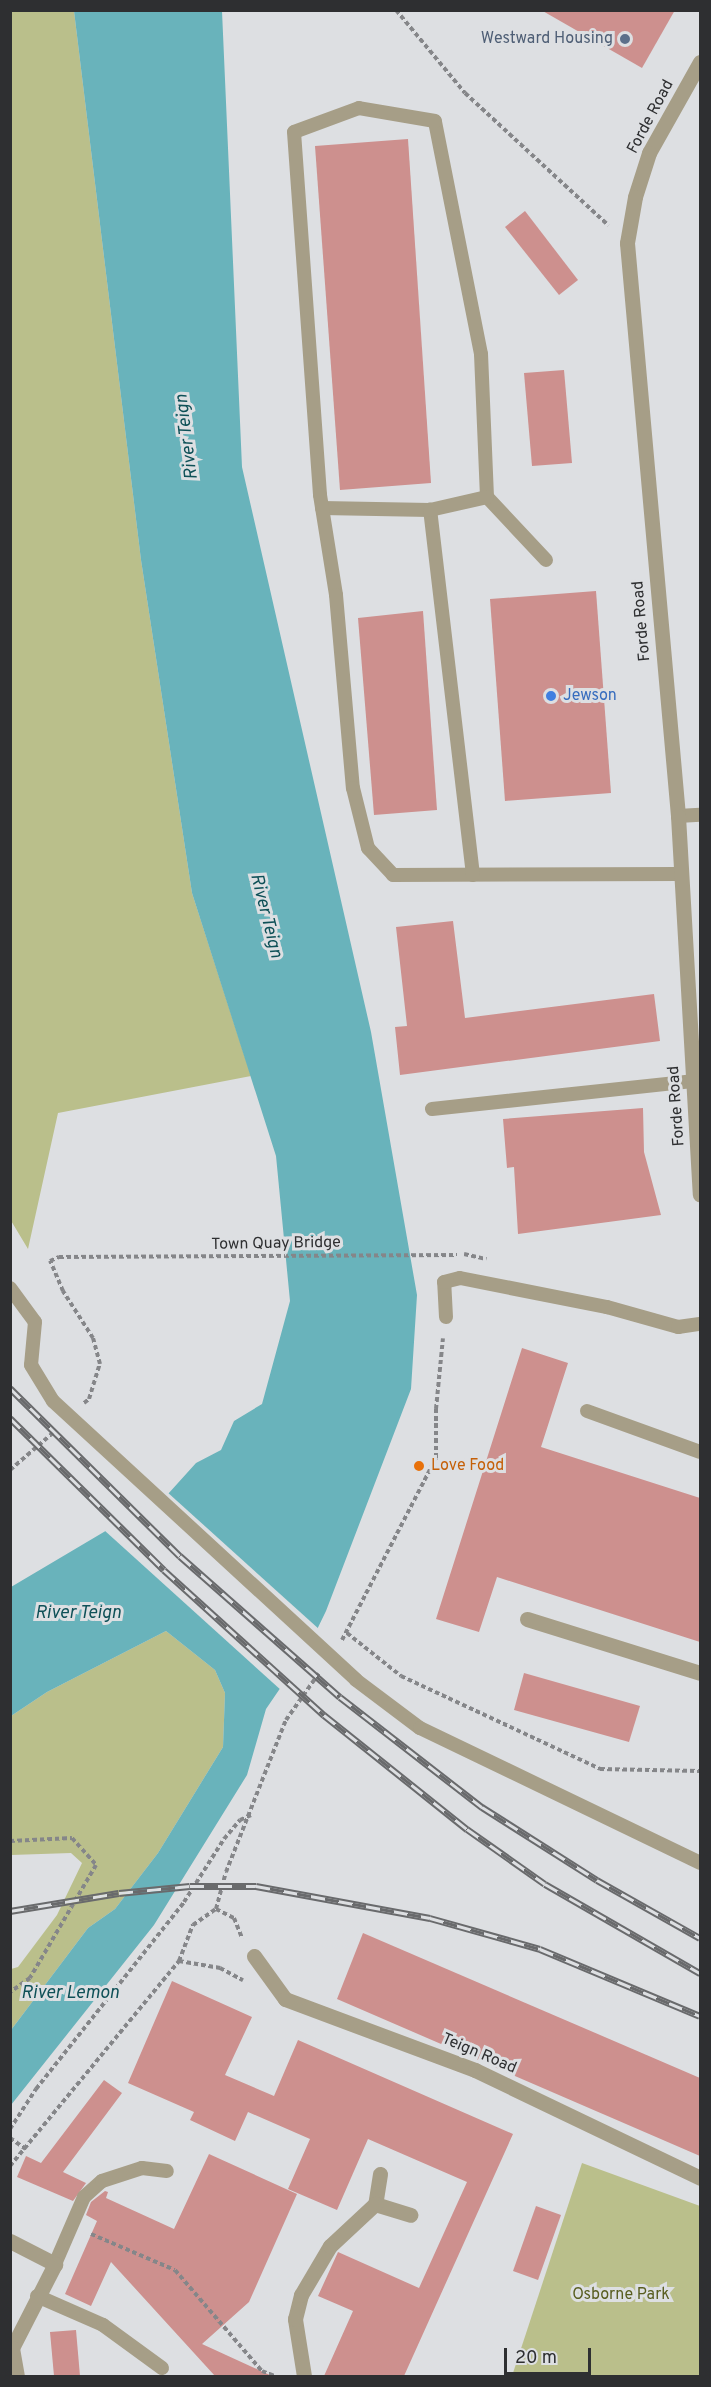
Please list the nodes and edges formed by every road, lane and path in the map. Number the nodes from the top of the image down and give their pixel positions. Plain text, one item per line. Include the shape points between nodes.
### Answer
1 (396, 10) edge
2 (700, 62) edge
3 (627, 243) junction
4 (487, 497) junction
5 (322, 508) junction
6 (430, 510) junction
7 (546, 560) dead end
8 (700, 815) edge
9 (678, 816) junction
10 (680, 874) junction
11 (473, 875) junction
12 (693, 1081) junction
13 (432, 1109) dead end
14 (700, 1194) edge
15 (474, 1255) dead end
16 (10, 1288) edge
17 (446, 1317) joint
18 (700, 1324) edge
19 (74, 1409) dead end
20 (587, 1411) dead end
21 (61, 1425) dead end
22 (700, 1452) edge
23 (10, 1470) edge
24 (527, 1619) dead end
25 (347, 1632) junction
26 (340, 1642) dead end
27 (320, 1671) dead end
28 (700, 1673) edge
29 (700, 1771) edge
30 (252, 1814) junction
31 (10, 1841) edge
32 (700, 1863) edge
33 (216, 1909) junction
34 (254, 1956) joint
35 (179, 1961) junction
36 (269, 1978) junction
37 (10, 1992) edge
38 (10, 2129) edge
39 (10, 2138) edge
40 (26, 2149) junction
41 (10, 2166) edge
42 (167, 2171) dead end
43 (380, 2174) dead end
44 (700, 2178) edge
45 (375, 2204) junction
46 (410, 2215) dead end
47 (71, 2226) junction
48 (10, 2241) edge
49 (55, 2264) junction
50 (37, 2296) junction
51 (162, 2368) dead end
52 (16, 2376) edge
53 (275, 2376) edge
54 (304, 2376) edge

1 - 3 path via 465,93
2 - 3 street, Forde Road via 650,153 635,197
3 - 9 street, Forde Road
4 - 5 lane via 482,354 435,121 359,108 294,132
4 - 6 lane
4 - 7 lane
5 - 6 lane
5 - 11 lane via 336,595 353,788 368,848 393,875
6 - 11 lane
8 - 9 lane
9 - 10 street, Forde Road
10 - 11 lane
10 - 12 street, Forde Road
12 - 13 lane
12 - 14 street, Forde Road
15 - 19 path, Town Quay Bridge via 77,1257 50,1261 63,1291 93,1338 100,1364 89,1399
16 - 32 lane via 35,1322 32,1365 53,1401 356,1680 420,1728
17 - 18 lane via 444,1282 460,1278 607,1307 678,1327
17 - 25 path via 436,1409 436,1458
20 - 22 lane
21 - 23 path
24 - 28 street
25 - 26 path
25 - 29 path via 401,1676 600,1769
27 - 30 path via 286,1720
30 - 33 path via 226,1872
30 - 38 path via 240,1820 224,1839 184,1902 36,2089
31 - 37 path via 72,1838 96,1865 30,1978
33 - 34 path via 234,1918
33 - 35 path via 193,1925
34 - 36 street, Teign Road
35 - 36 path via 220,1968 249,1984
35 - 40 path
36 - 44 street, Teign Road via 285,2000 476,2070
39 - 40 path
40 - 41 path
42 - 47 lane via 142,2168 102,2181 84,2197
43 - 45 street
45 - 46 street
45 - 54 street via 330,2246 301,2295 295,2319
47 - 49 lane
47 - 53 path via 175,2270 262,2371
48 - 49 street
49 - 50 street
50 - 51 lane via 103,2325
50 - 52 street via 12,2349

